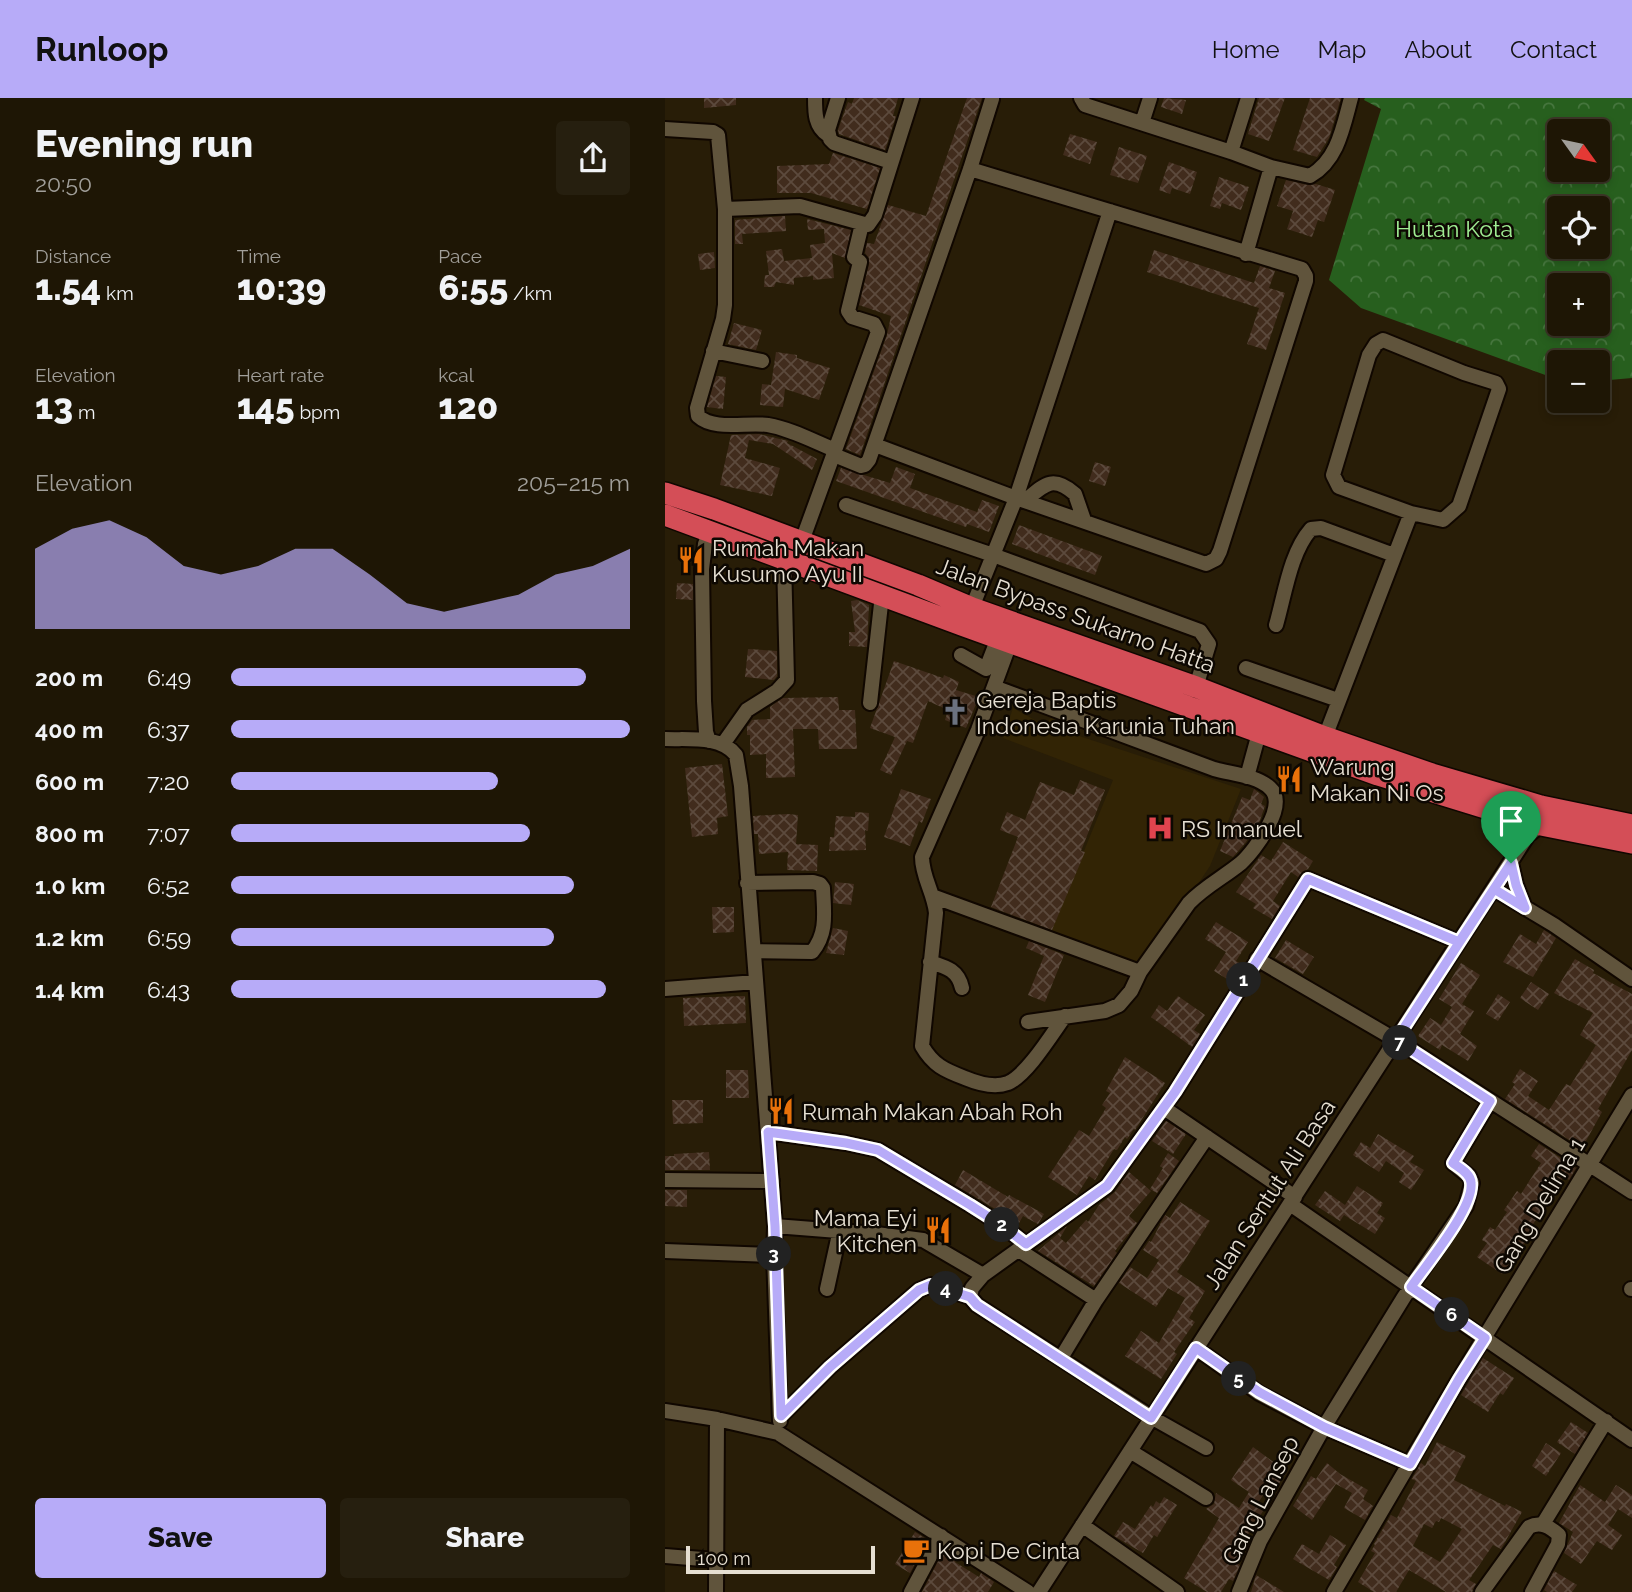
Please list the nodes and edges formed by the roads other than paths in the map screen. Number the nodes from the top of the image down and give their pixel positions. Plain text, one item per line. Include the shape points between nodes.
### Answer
1 (814, 98) edge
2 (838, 98) edge
3 (912, 98) edge
4 (1081, 98) edge
5 (1150, 98) edge
6 (1248, 98) edge
7 (1351, 98) edge
8 (992, 99) edge
9 (1142, 123) junction
10 (665, 128) edge
11 (828, 135) junction
12 (1231, 152) junction
13 (891, 162) junction
14 (1271, 167) junction
15 (970, 169) junction
16 (725, 209) junction
17 (1110, 211) junction
18 (862, 224) junction
19 (1247, 254) junction
20 (713, 351) junction
21 (762, 361) dead end
22 (875, 445) junction
23 (835, 453) junction
24 (665, 493) edge
25 (1021, 499) junction
26 (846, 505) dead end
27 (1411, 513) junction
28 (665, 515) edge
29 (1084, 520) junction
30 (710, 531) junction
31 (801, 541) junction
32 (993, 555) junction
33 (1394, 555) junction
34 (784, 560) junction
35 (883, 595) junction
36 (968, 617) junction
37 (1276, 625) dead end
38 (1004, 640) junction
39 (961, 655) dead end
40 (1088, 660) junction
41 (1246, 668) dead end
42 (1134, 676) junction
43 (994, 687) junction
44 (1196, 687) junction
45 (1338, 700) junction
46 (870, 703) dead end
47 (1259, 733) junction
48 (1325, 737) junction
49 (665, 739) edge
50 (716, 743) junction
51 (1247, 777) junction
52 (1541, 825) junction
53 (1632, 825) edge
54 (1632, 843) edge
55 (1511, 863) junction
56 (747, 883) junction
57 (1494, 889) junction
58 (935, 897) junction
59 (1525, 908) junction
60 (1459, 942) junction
61 (754, 951) junction
62 (1257, 959) junction
63 (930, 962) junction
64 (1140, 972) junction
65 (1632, 979) edge
66 (756, 982) junction
67 (962, 988) dead end
68 (665, 989) edge
69 (1066, 1016) junction
70 (1028, 1022) dead end
71 (1396, 1040) junction
72 (1632, 1095) edge
73 (1490, 1101) junction
74 (1164, 1108) junction
75 (768, 1132) junction
76 (1207, 1137) junction
77 (1589, 1165) junction
78 (665, 1180) edge
79 (772, 1181) junction
80 (1632, 1192) edge
81 (1292, 1200) junction
82 (775, 1226) junction
83 (840, 1230) junction
84 (1022, 1247) junction
85 (665, 1251) edge
86 (774, 1255) junction
87 (983, 1275) junction
88 (1411, 1287) junction
89 (827, 1289) dead end
90 (970, 1297) junction
91 (1096, 1300) junction
92 (1485, 1338) junction
93 (1196, 1348) junction
94 (1062, 1358) junction
95 (665, 1410) edge
96 (781, 1416) junction
97 (1151, 1418) junction
98 (717, 1419) junction
99 (1606, 1421) junction
100 (1324, 1427) junction
101 (778, 1433) junction
102 (1632, 1440) edge
103 (1206, 1448) dead end
104 (1130, 1451) junction
105 (1410, 1464) junction
106 (1206, 1498) dead end
107 (1543, 1524) junction
108 (1082, 1525) junction
109 (941, 1536) junction
110 (665, 1556) edge
111 (715, 1560) junction
112 (716, 1592) edge
113 (911, 1592) edge
114 (1028, 1592) edge
115 (1039, 1592) edge
116 (1177, 1592) edge
117 (1239, 1592) edge
118 (1334, 1592) edge
119 (1482, 1592) edge
120 (1532, 1592) edge

1 - 11 street via 817,123
2 - 11 street
3 - 13 street
4 - 9 street via 1085,104
5 - 9 street
6 - 12 street
7 - 14 street via 1338,141 1323,168 1310,176
8 - 15 street
9 - 12 street
10 - 16 street via 718,135
11 - 13 street via 834,143
12 - 14 street
13 - 18 street via 875,215 868,225
14 - 19 street
15 - 17 street
15 - 22 street
16 - 18 street via 800,205
16 - 20 street via 725,305
17 - 19 street
17 - 25 street
18 - 23 street via 854,257 860,262 848,311 852,317 874,324 878,332
19 - 29 street via 1296,265 1306,276 1216,559 1206,564
20 - 21 street
20 - 23 street via 697,408 701,419 778,428
22 - 23 street via 861,466
22 - 25 street
23 - 31 street
24 - 31 highway, Jalan Bypass Sukarno Hatta
25 - 29 street
25 - 29 street via 1045,484 1056,483 1075,494
25 - 32 street
26 - 32 street
27 - 27 street via 1443,520 1459,506 1499,388 1383,340 1369,355 1333,475 1339,486
27 - 33 street
28 - 30 highway, Jalan Bypass Sukarno Hatta
30 - 34 highway, Jalan Bypass Sukarno Hatta
30 - 50 street via 702,569 704,701 706,732
31 - 36 highway, Jalan Bypass Sukarno Hatta
32 - 36 street
32 - 44 street via 1200,631 1209,643
33 - 37 street via 1311,528 1296,556
33 - 45 street
34 - 35 highway, Jalan Bypass Sukarno Hatta
34 - 50 street via 787,680 747,710
35 - 36 highway, Jalan Bypass Sukarno Hatta
35 - 46 street
36 - 38 highway, Jalan Bypass Sukarno Hatta
36 - 40 highway, Jalan Bypass Sukarno Hatta
38 - 39 street via 986,669
38 - 40 highway, Jalan Bypass Sukarno Hatta
38 - 43 street
40 - 42 highway, Jalan Bypass Sukarno Hatta
41 - 45 street
42 - 44 highway, Jalan Bypass Sukarno Hatta
42 - 47 highway, Jalan Bypass Sukarno Hatta
43 - 51 street via 1214,769
43 - 58 street via 922,857 922,872
44 - 48 highway, Jalan Bypass Sukarno Hatta
45 - 48 street
47 - 51 street
47 - 52 highway, Jalan Bypass Sukarno Hatta
48 - 53 highway, Jalan Bypass Sukarno Hatta via 1541,806
49 - 50 street
50 - 56 street via 736,755
51 - 64 street via 1268,787 1276,798 1267,828 1243,861 1189,903
52 - 54 highway, Jalan Bypass Sukarno Hatta
52 - 55 street, Jalan Sentut Ali Basa via 1528,835
55 - 57 street, Jalan Sentut Ali Basa
55 - 59 street
56 - 61 street
56 - 61 street via 813,882 823,888 824,929 812,952
57 - 59 street
57 - 60 street, Jalan Sentut Ali Basa
58 - 63 street
58 - 64 street
59 - 65 street
60 - 62 street via 1308,879
60 - 71 street, Jalan Sentut Ali Basa
61 - 66 street
62 - 71 street
62 - 74 street
63 - 67 street via 948,967 960,978
63 - 69 street via 922,1046 930,1059 971,1080 1008,1083 1021,1074
64 - 69 street via 1119,1005
66 - 68 street
66 - 75 street
69 - 70 street
71 - 73 street
71 - 81 street, Jalan Sentut Ali Basa
72 - 77 street, Gang Delima 1
73 - 77 street
73 - 88 street, Gang Lansep via 1453,1163 1472,1183 1466,1206
74 - 76 street
74 - 84 street via 1107,1186
75 - 79 street
75 - 84 street via 878,1150 1003,1226
76 - 81 street
76 - 91 street
77 - 80 street
77 - 92 street, Gang Delima 1
78 - 79 street
79 - 82 street
81 - 88 street
81 - 93 street, Jalan Sentut Ali Basa
82 - 83 street
82 - 86 street
83 - 87 street via 923,1240
83 - 89 street
84 - 87 street
84 - 91 street
85 - 86 street
86 - 96 street
87 - 90 street
88 - 92 street
88 - 100 street, Gang Lansep
90 - 94 street
90 - 96 street via 931,1285 919,1290
91 - 94 street
92 - 99 street
92 - 105 street, Gang Delima 1
93 - 97 street, Jalan Sentut Ali Basa
93 - 100 street via 1259,1392
94 - 97 street
95 - 98 street
96 - 101 street
97 - 103 street
97 - 104 street, Jalan Sentut Ali Basa
98 - 101 street
98 - 111 street
99 - 102 street
99 - 107 street
100 - 105 street
100 - 117 street, Gang Lansep via 1260,1541
101 - 109 street
104 - 106 street
104 - 108 street, Jalan Sentut Ali Basa
105 - 118 street, Gang Delima 1
107 - 119 street via 1529,1527
107 - 120 street via 1559,1535 1558,1544
108 - 115 street, Jalan Sentut Ali Basa
108 - 116 street
109 - 113 street
109 - 114 street
110 - 111 street
111 - 112 street

